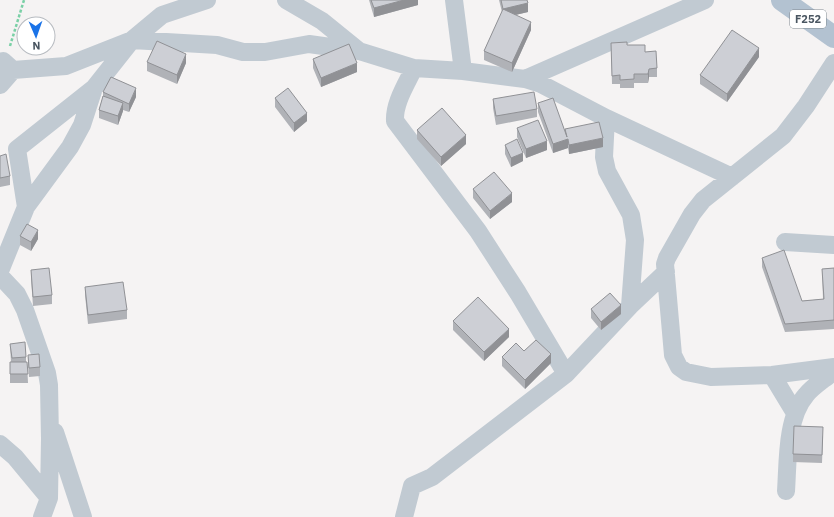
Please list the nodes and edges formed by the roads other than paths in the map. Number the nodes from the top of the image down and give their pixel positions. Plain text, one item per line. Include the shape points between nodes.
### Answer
1 (172, 0) edge
2 (207, 0) edge
3 (286, 0) edge
4 (454, 0) edge
5 (705, 0) edge
6 (782, 0) edge
7 (162, 15) junction
8 (834, 37) edge
9 (132, 40) junction
10 (359, 51) junction
11 (4, 63) edge
12 (834, 63) edge
13 (414, 68) junction
14 (463, 71) junction
15 (525, 79) junction
16 (0, 85) edge
17 (94, 88) junction
18 (606, 118) junction
19 (732, 177) junction
20 (26, 207) junction
21 (785, 242) dead end
22 (834, 245) edge
23 (0, 271) edge
24 (666, 272) junction
25 (0, 276) edge
26 (630, 306) junction
27 (834, 367) edge
28 (834, 371) edge
29 (566, 374) junction
30 (772, 375) junction
31 (795, 413) junction
32 (50, 418) junction
33 (0, 444) edge
34 (786, 491) dead end
35 (49, 498) junction
36 (42, 517) edge
37 (83, 517) edge
38 (404, 517) edge

1 - 7 street
2 - 7 street
3 - 10 street via 322,21
4 - 14 street
5 - 15 street
6 - 8 main road, F252
7 - 9 street
9 - 10 street via 217,45 243,52 266,52 309,44
9 - 11 street via 66,66
9 - 17 street
10 - 13 street
11 - 16 street
12 - 19 street via 783,136
13 - 14 street
13 - 29 street via 399,100 395,121 478,231
14 - 15 street
15 - 18 street via 541,84
17 - 20 street via 79,131 70,147
17 - 20 street via 17,149
18 - 19 street
18 - 26 street via 605,164 631,215 635,240
19 - 24 street via 703,200 692,214 667,258
20 - 23 street
21 - 22 street
24 - 26 street
24 - 30 street via 674,355 679,367 686,372 711,376
25 - 32 street via 17,294 30,324 47,373
26 - 29 street
27 - 30 street
28 - 31 street via 805,395
29 - 38 street via 432,477 412,486
30 - 31 street
31 - 34 street via 789,443
32 - 35 street
32 - 37 street
33 - 35 street
35 - 36 street

